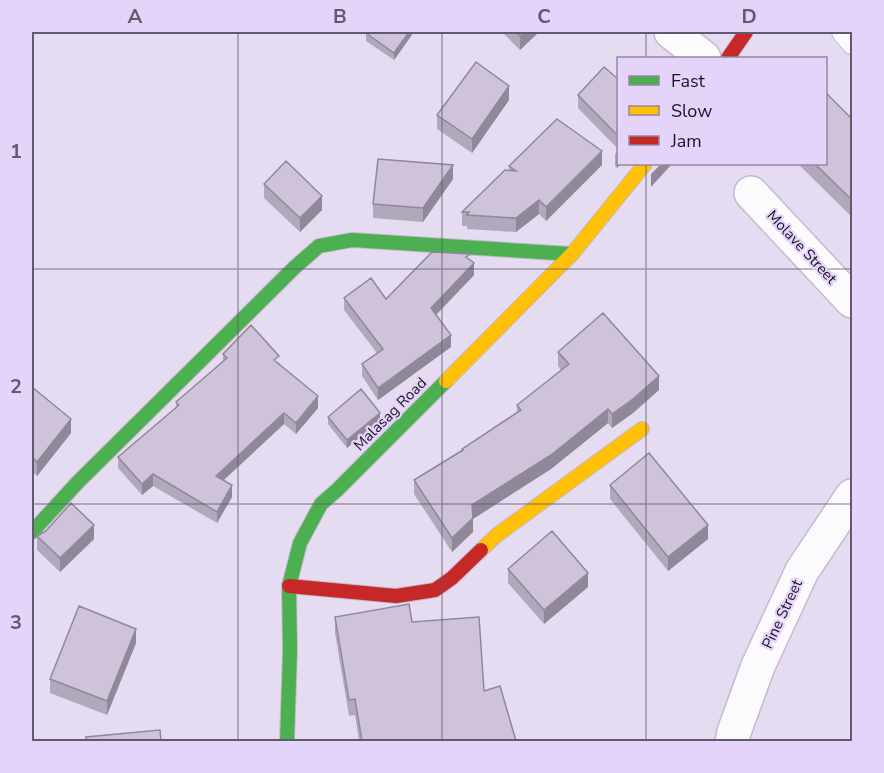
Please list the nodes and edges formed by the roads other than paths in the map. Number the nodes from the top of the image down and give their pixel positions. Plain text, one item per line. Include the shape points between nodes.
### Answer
1 (671, 32) edge
2 (746, 32) edge
3 (842, 32) edge
4 (852, 44) edge
5 (703, 57) edge
6 (729, 57) edge
7 (644, 165) edge
8 (751, 193) dead end
9 (572, 254) junction
10 (852, 301) edge
11 (642, 429) dead end
12 (852, 496) edge
13 (32, 532) edge
14 (289, 586) junction
15 (287, 741) edge
16 (732, 741) edge

1 - 5 street
2 - 6 street
3 - 4 lane
7 - 9 street, Malasag Road
8 - 10 street, Molave Street
9 - 13 street via 352,240 319,246 103,457
9 - 14 street, Malasag Road via 321,504 300,543
11 - 14 street via 497,535 435,590 396,596
12 - 16 street, Pine Street via 802,572 758,666
14 - 15 street, Malasag Road

